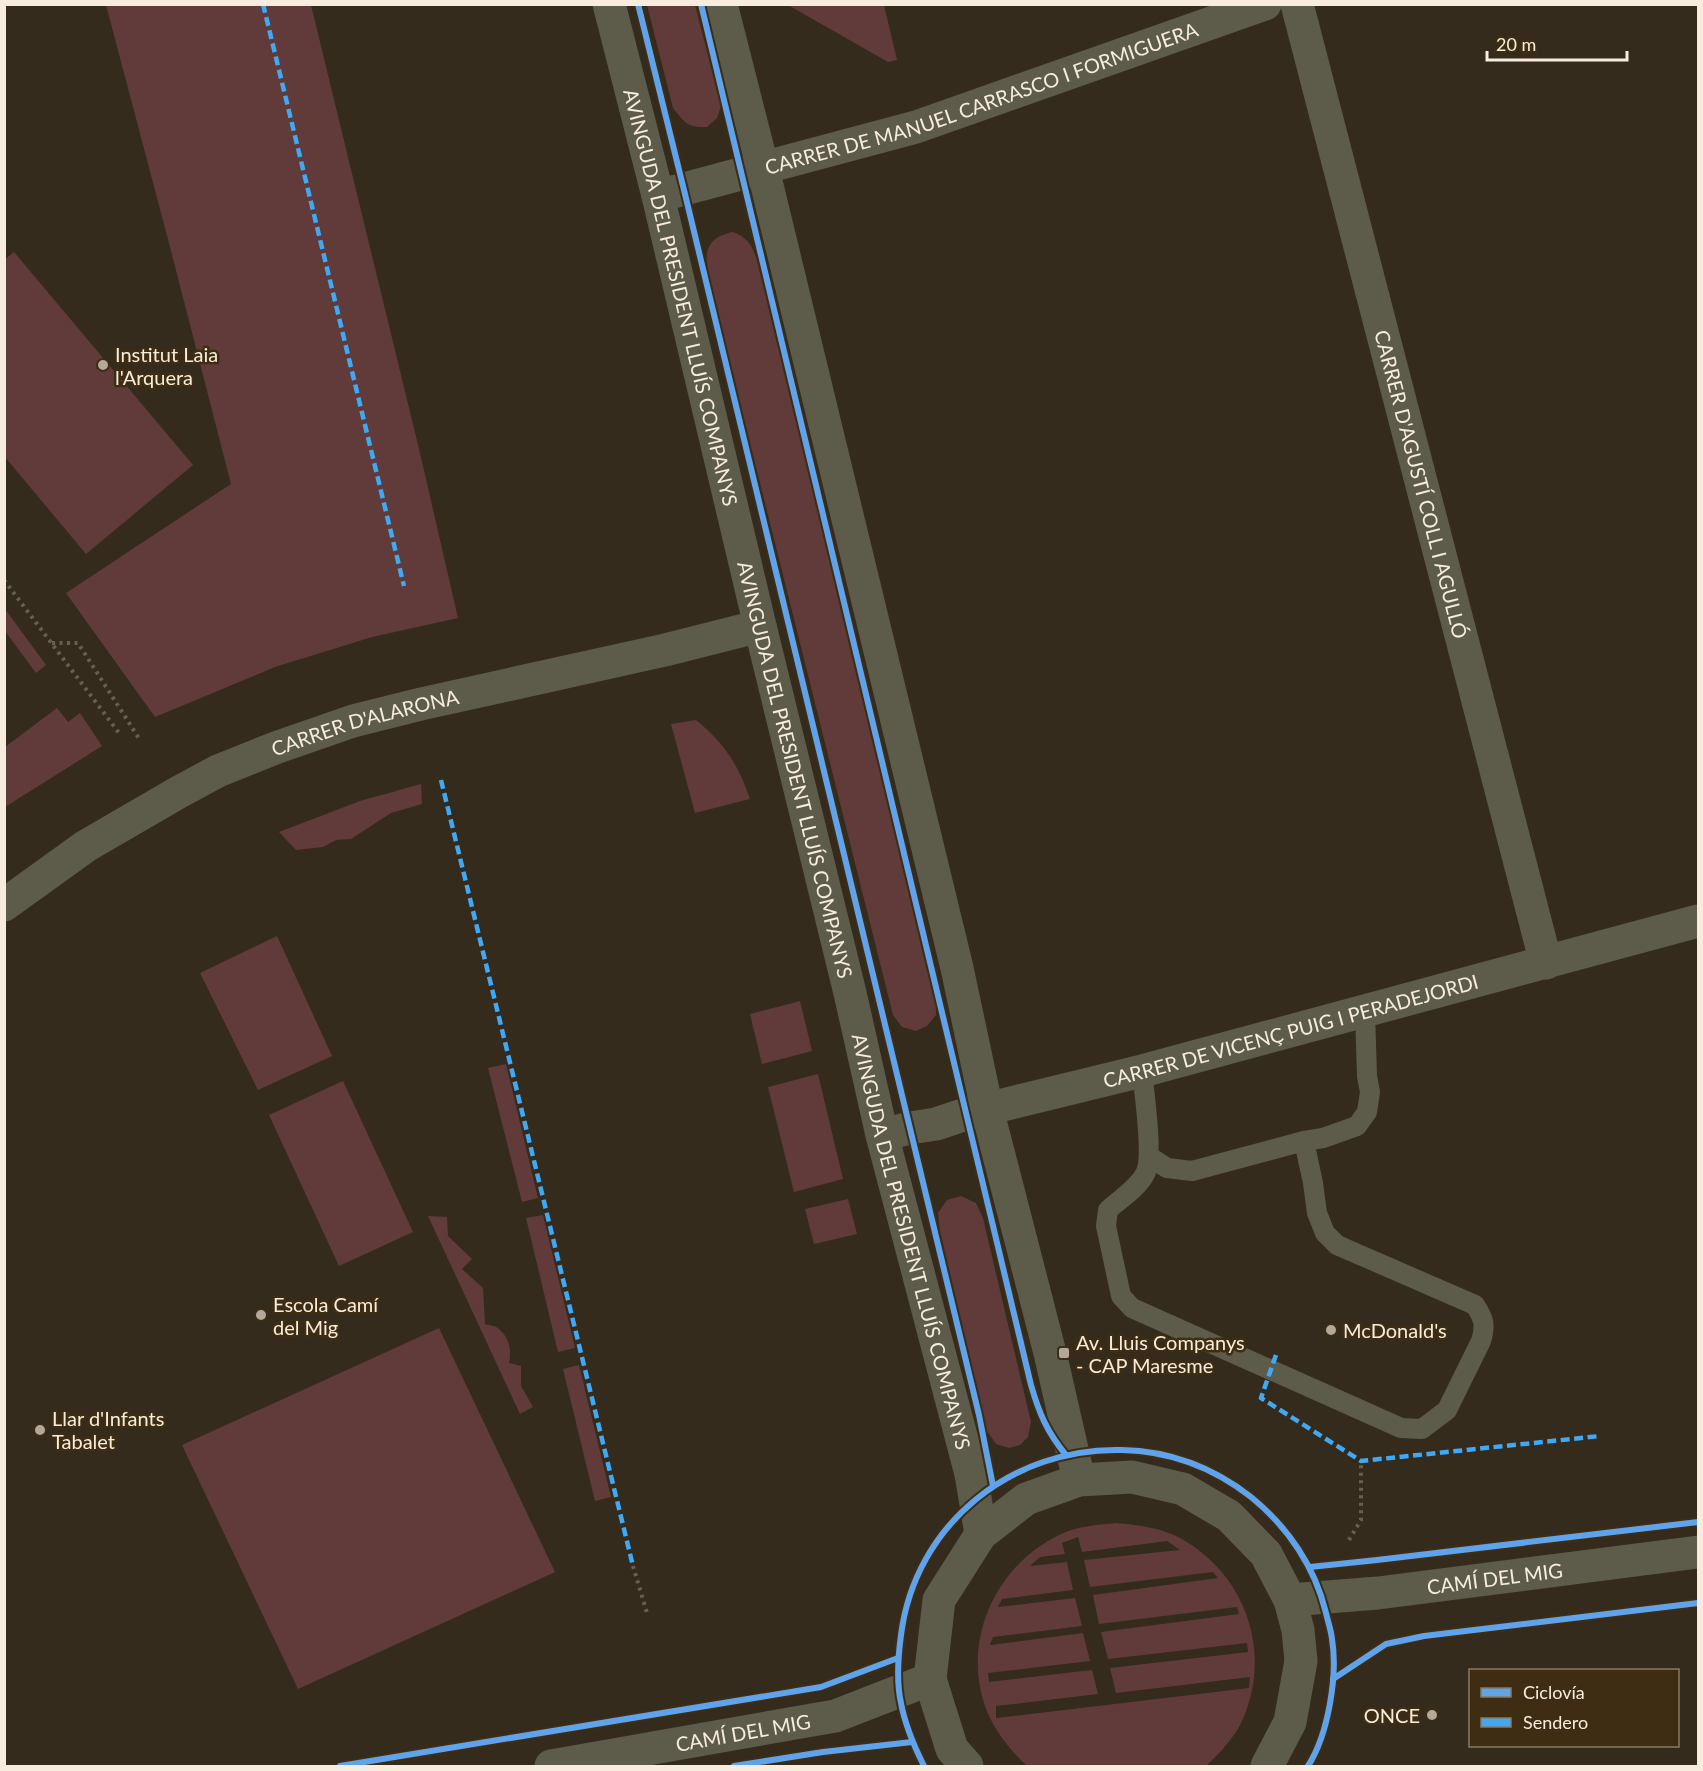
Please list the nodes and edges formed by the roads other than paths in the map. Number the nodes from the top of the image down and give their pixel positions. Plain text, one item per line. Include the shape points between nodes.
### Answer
1 (609, 4) edge
2 (721, 4) edge
3 (1265, 4) edge
4 (1297, 4) edge
5 (763, 169) junction
6 (658, 196) junction
7 (760, 626) junction
8 (4, 905) edge
9 (1698, 921) edge
10 (1546, 963) junction
11 (1365, 1012) junction
12 (1142, 1071) junction
13 (977, 1112) junction
14 (882, 1135) junction
15 (1304, 1141) junction
16 (1150, 1157) junction
17 (1079, 1480) junction
18 (981, 1534) junction
19 (1698, 1552) edge
20 (1290, 1600) junction
21 (930, 1679) junction
22 (551, 1767) edge
23 (967, 1767) edge
24 (1267, 1767) edge

1 - 6 street, AVINGUDA DEL PRESIDENT LLUÍS COMPANYS
2 - 5 street
3 - 5 street, CARRER DE MANUEL CARRASCO I FORMIGUERA via 916,127
4 - 10 street, CARRER D'AGUSTÍ COLL I AGULLÓ
5 - 6 street, CARRER DE MANUEL CARRASCO I FORMIGUERA
5 - 13 street via 957,968
6 - 7 street, AVINGUDA DEL PRESIDENT LLUÍS COMPANYS
7 - 8 street, CARRER D'ALARONA via 353,721 278,747 178,792 86,846
7 - 14 street, AVINGUDA DEL PRESIDENT LLUÍS COMPANYS
9 - 10 street, CARRER DE VICENÇ PUIG I PERADEJORDI
10 - 11 street, CARRER DE VICENÇ PUIG I PERADEJORDI
11 - 12 street, CARRER DE VICENÇ PUIG I PERADEJORDI
11 - 15 lane via 1370,1092 1367,1112 1357,1126
12 - 13 street, CARRER DE VICENÇ PUIG I PERADEJORDI
12 - 16 lane
13 - 14 street, CARRER DE VICENÇ PUIG I PERADEJORDI
13 - 17 street via 1054,1370
14 - 18 street, AVINGUDA DEL PRESIDENT LLUÍS COMPANYS via 971,1474
15 - 16 lane via 1192,1171 1167,1168
15 - 16 lane via 1317,1213 1325,1233 1337,1245 1475,1305 1482,1317 1485,1329 1481,1341 1447,1410 1422,1429 1401,1428 1132,1308 1121,1296 1106,1226 1108,1210 1137,1185 1146,1173
17 - 18 street via 1026,1499
17 - 20 street via 1132,1477 1184,1489 1229,1516 1266,1554
18 - 21 street via 939,1600
19 - 20 street, CAMÍ DEL MIG via 1378,1593
20 - 24 street via 1301,1661 1290,1722
21 - 22 street, CAMÍ DEL MIG via 835,1716
21 - 23 street via 952,1749

